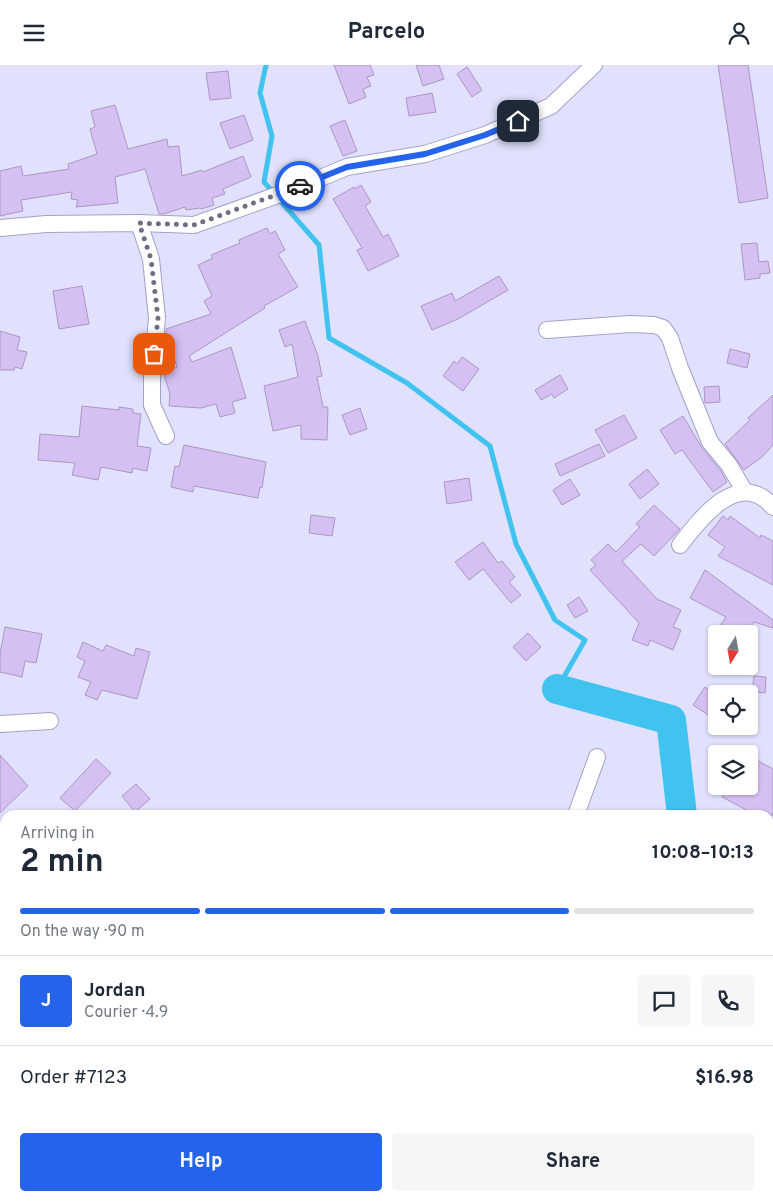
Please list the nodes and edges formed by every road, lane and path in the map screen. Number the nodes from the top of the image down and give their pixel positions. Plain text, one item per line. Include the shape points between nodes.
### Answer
1 (594, 65) edge
2 (139, 223) junction
3 (0, 228) edge
4 (547, 330) dead end
5 (166, 436) dead end
6 (745, 492) junction
7 (773, 507) edge
8 (680, 545) dead end
9 (50, 721) dead end
10 (0, 724) edge
11 (597, 757) dead end
12 (578, 810) edge

1 - 2 street via 551,106 485,135 425,154 347,167 194,225
2 - 3 street
2 - 5 street via 151,259 158,318 152,405
4 - 6 street via 630,324 663,328 670,338 710,442
6 - 7 street via 758,495
6 - 8 street via 733,494 715,504
9 - 10 street
11 - 12 street

